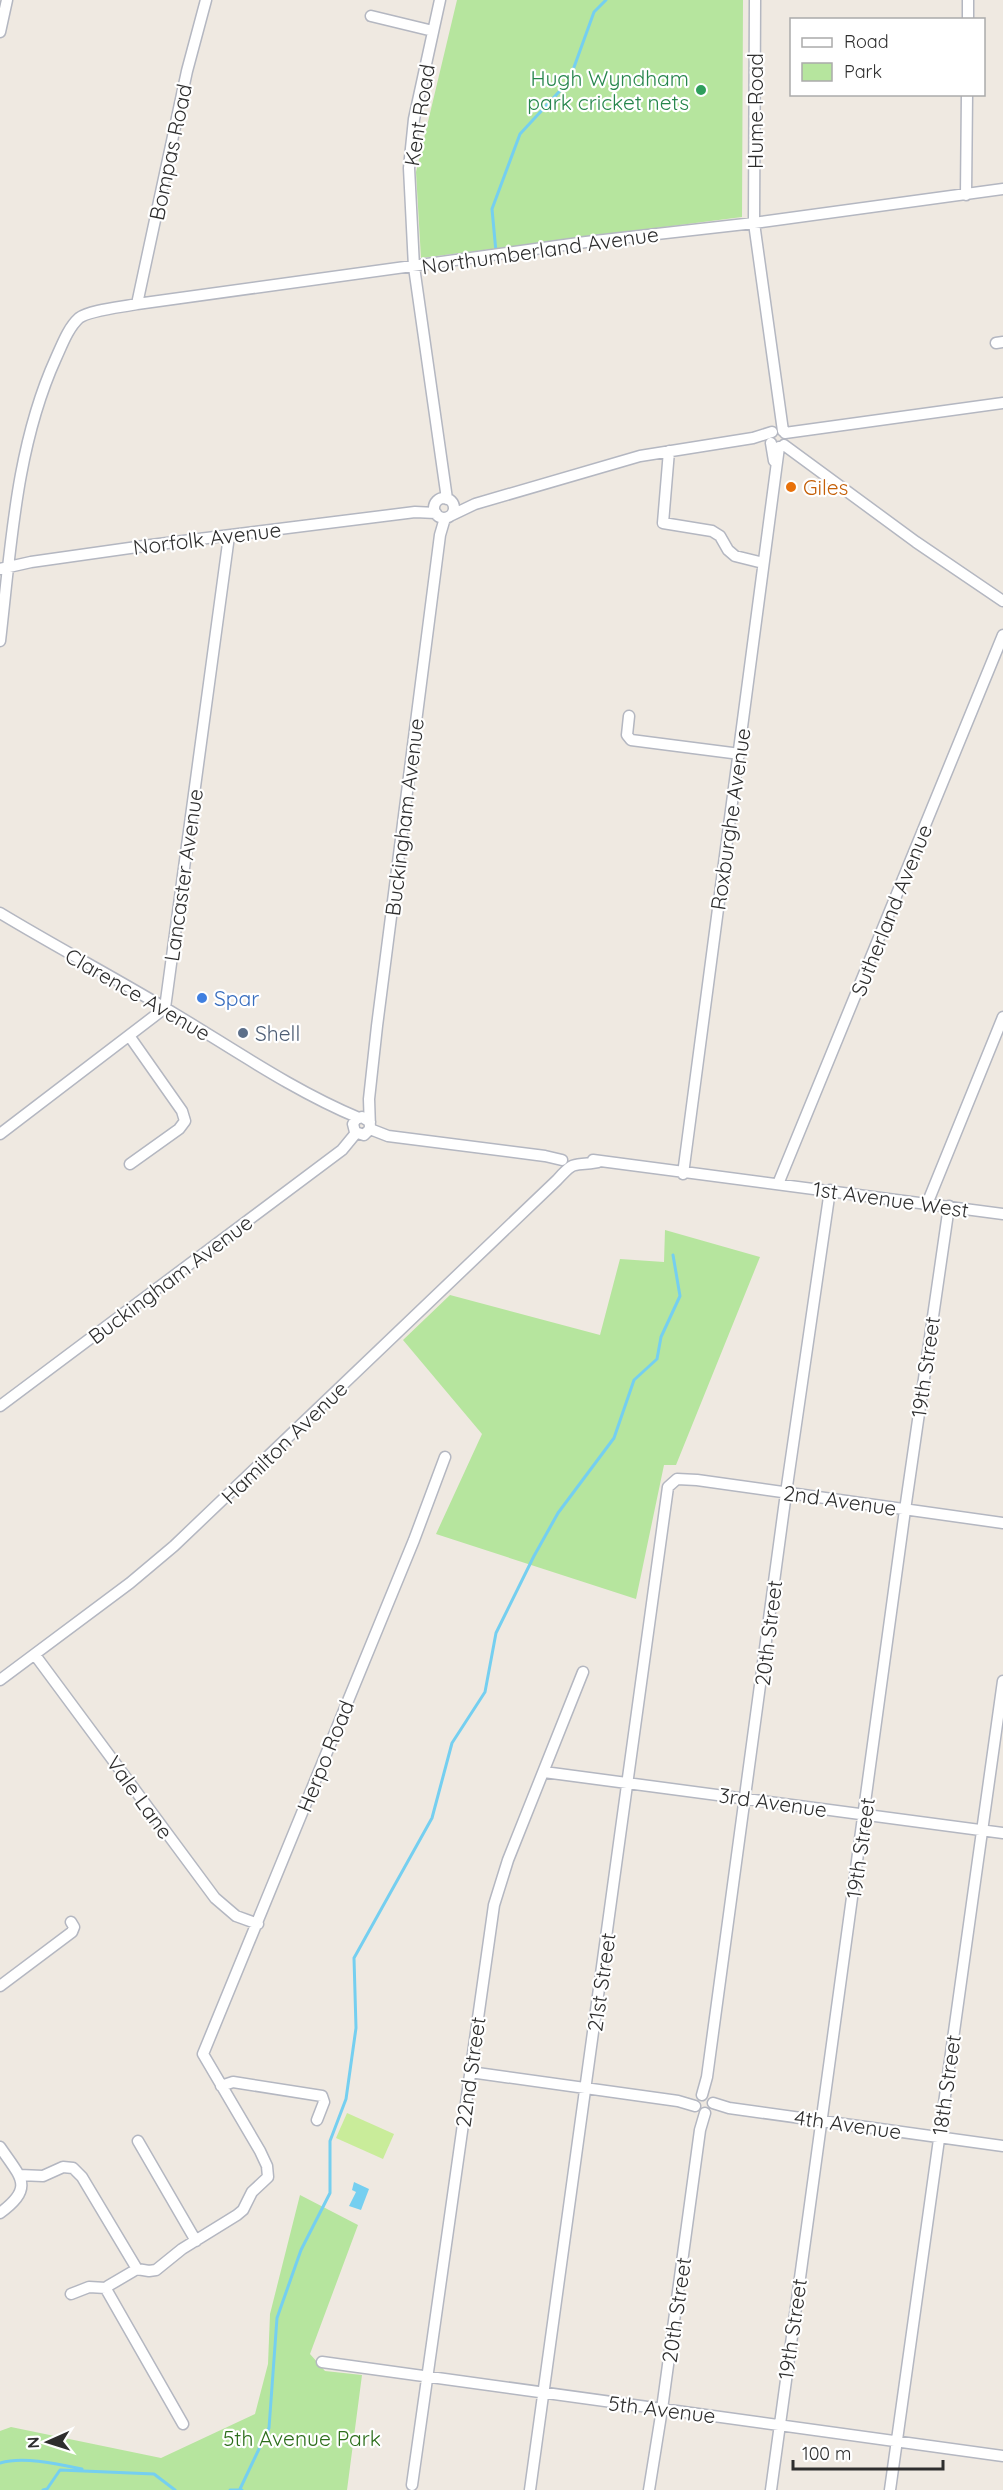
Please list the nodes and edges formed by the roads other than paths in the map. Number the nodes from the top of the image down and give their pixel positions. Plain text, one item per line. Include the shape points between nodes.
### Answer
1 (7, 0) edge
2 (206, 0) edge
3 (440, 0) edge
4 (755, 0) edge
5 (968, 0) edge
6 (371, 16) dead end
7 (968, 18) edge
8 (433, 31) junction
9 (0, 32) edge
10 (967, 96) edge
11 (1003, 189) edge
12 (966, 195) junction
13 (754, 223) junction
14 (414, 267) junction
15 (137, 304) junction
16 (1003, 403) edge
17 (779, 438) junction
18 (669, 451) junction
19 (443, 509) junction
20 (229, 536) junction
21 (763, 563) junction
22 (4, 568) edge
23 (1003, 601) edge
24 (1003, 635) edge
25 (0, 641) edge
26 (629, 716) dead end
27 (740, 754) junction
28 (0, 913) edge
29 (165, 1008) junction
30 (1003, 1017) edge
31 (130, 1037) junction
32 (361, 1126) junction
33 (0, 1134) edge
34 (568, 1161) junction
35 (129, 1164) dead end
36 (683, 1174) junction
37 (778, 1184) junction
38 (830, 1190) junction
39 (927, 1204) junction
40 (949, 1206) junction
41 (1003, 1214) edge
42 (0, 1406) edge
43 (445, 1457) dead end
44 (677, 1479) joint
45 (786, 1493) junction
46 (905, 1510) junction
47 (1003, 1523) edge
48 (35, 1654) junction
49 (583, 1672) dead end
50 (0, 1680) edge
51 (1003, 1681) edge
52 (543, 1772) junction
53 (628, 1783) junction
54 (746, 1798) junction
55 (864, 1815) junction
56 (982, 1830) junction
57 (1003, 1833) edge
58 (71, 1922) dead end
59 (258, 1924) junction
60 (0, 1986) edge
61 (470, 2072) junction
62 (221, 2086) junction
63 (587, 2089) junction
64 (703, 2104) junction
65 (317, 2120) dead end
66 (821, 2120) junction
67 (938, 2137) junction
68 (138, 2141) dead end
69 (1003, 2146) edge
70 (0, 2147) edge
71 (21, 2180) junction
72 (0, 2213) edge
73 (196, 2241) junction
74 (137, 2269) junction
75 (106, 2288) junction
76 (71, 2294) dead end
77 (322, 2362) dead end
78 (428, 2376) junction
79 (544, 2394) junction
80 (662, 2409) junction
81 (183, 2424) dead end
82 (779, 2425) junction
83 (897, 2442) junction
84 (1003, 2456) edge
85 (412, 2485) dead end
86 (530, 2490) edge
87 (649, 2490) edge
88 (771, 2490) edge
89 (890, 2490) edge

1 - 9 street
2 - 15 street, Bompas Road
3 - 8 street, Kent Road
4 - 13 street, Hume Road
5 - 7 street
6 - 8 street
8 - 14 street, Kent Road via 411,143
10 - 12 street
11 - 12 street, Northumberland Avenue
12 - 13 street, Northumberland Avenue
13 - 14 street, Northumberland Avenue
13 - 17 street, Roxburghe Avenue via 779,408
14 - 15 street, Northumberland Avenue
14 - 19 street, Kent Road via 443,477
15 - 22 street, Northumberland Avenue via 78,319 68,334 32,422
16 - 17 street
17 - 18 street via 753,438
17 - 21 street, Roxburghe Avenue
17 - 23 street via 916,542
18 - 19 street via 617,462 475,504
18 - 21 street via 663,523 712,531 735,556
19 - 20 street, Norfolk Avenue
19 - 32 street, Buckingham Avenue via 369,1099
20 - 22 street, Norfolk Avenue
20 - 29 street, Lancaster Avenue
21 - 27 street, Roxburghe Avenue
22 - 25 street
24 - 37 street, Sutherland Avenue
26 - 27 street via 627,735 631,741
27 - 36 street, Roxburghe Avenue
28 - 29 street, Clarence Avenue
29 - 31 street
29 - 32 street, Clarence Avenue
30 - 39 street
31 - 33 street
31 - 35 street via 182,1111 184,1121 179,1129
32 - 34 street, Clarence Avenue via 388,1136
32 - 42 street, Buckingham Avenue via 339,1152
34 - 36 street, Clarence Avenue
34 - 48 street, Hamilton Avenue via 551,1185 174,1546
36 - 37 street, Clarence Avenue
37 - 38 street, 1st Avenue West
38 - 39 street, 1st Avenue West
38 - 45 street, 20th Street
39 - 40 street, 1st Avenue West
40 - 41 street, 1st Avenue West
40 - 46 street, 19th Street
43 - 59 street, Herpo Road
44 - 45 street, 2nd Avenue
44 - 53 street, 21st Street via 666,1493
45 - 46 street, 2nd Avenue
45 - 54 street, 20th Street
46 - 47 street, 2nd Avenue
46 - 55 street, 19th Street
48 - 50 street, Hamilton Avenue
48 - 59 street, Vale Lane via 208,1890 228,1911
49 - 52 street, 22nd Street
51 - 56 street, 18th Street
52 - 53 street, 3rd Avenue
52 - 61 street, 22nd Street via 494,1905
53 - 54 street, 3rd Avenue
53 - 63 street, 21st Street
54 - 55 street, 3rd Avenue
54 - 64 street, 20th Street
55 - 56 street, 3rd Avenue
55 - 66 street, 19th Street
56 - 57 street, 3rd Avenue
56 - 67 street, 18th Street
58 - 60 street via 72,1932
59 - 62 street, Herpo Road via 203,2055
61 - 63 street, 4th Avenue
61 - 78 street, 22nd Street
62 - 65 street via 233,2082 320,2096 324,2102
62 - 73 street via 260,2151 268,2177 252,2192 240,2212
63 - 64 street, 4th Avenue
63 - 79 street, 21st Street
64 - 66 street, 4th Avenue
64 - 80 street, 20th Street
66 - 67 street, 4th Avenue
66 - 82 street, 19th Street
67 - 69 street, 4th Avenue
67 - 83 street, 18th Street
68 - 73 street
70 - 71 street
71 - 72 street via 18,2199
71 - 74 street via 43,2176 63,2166 73,2168 82,2176
73 - 74 street via 154,2270
74 - 75 street
75 - 76 street via 89,2287
75 - 81 street
77 - 78 street, 5th Avenue
78 - 79 street, 5th Avenue
78 - 85 street, 22nd Street
79 - 80 street, 5th Avenue
79 - 86 street, 21st Street
80 - 82 street, 5th Avenue
80 - 87 street, 20th Street
82 - 83 street, 5th Avenue
82 - 88 street, 19th Street
83 - 84 street, 5th Avenue
83 - 89 street, 18th Street

